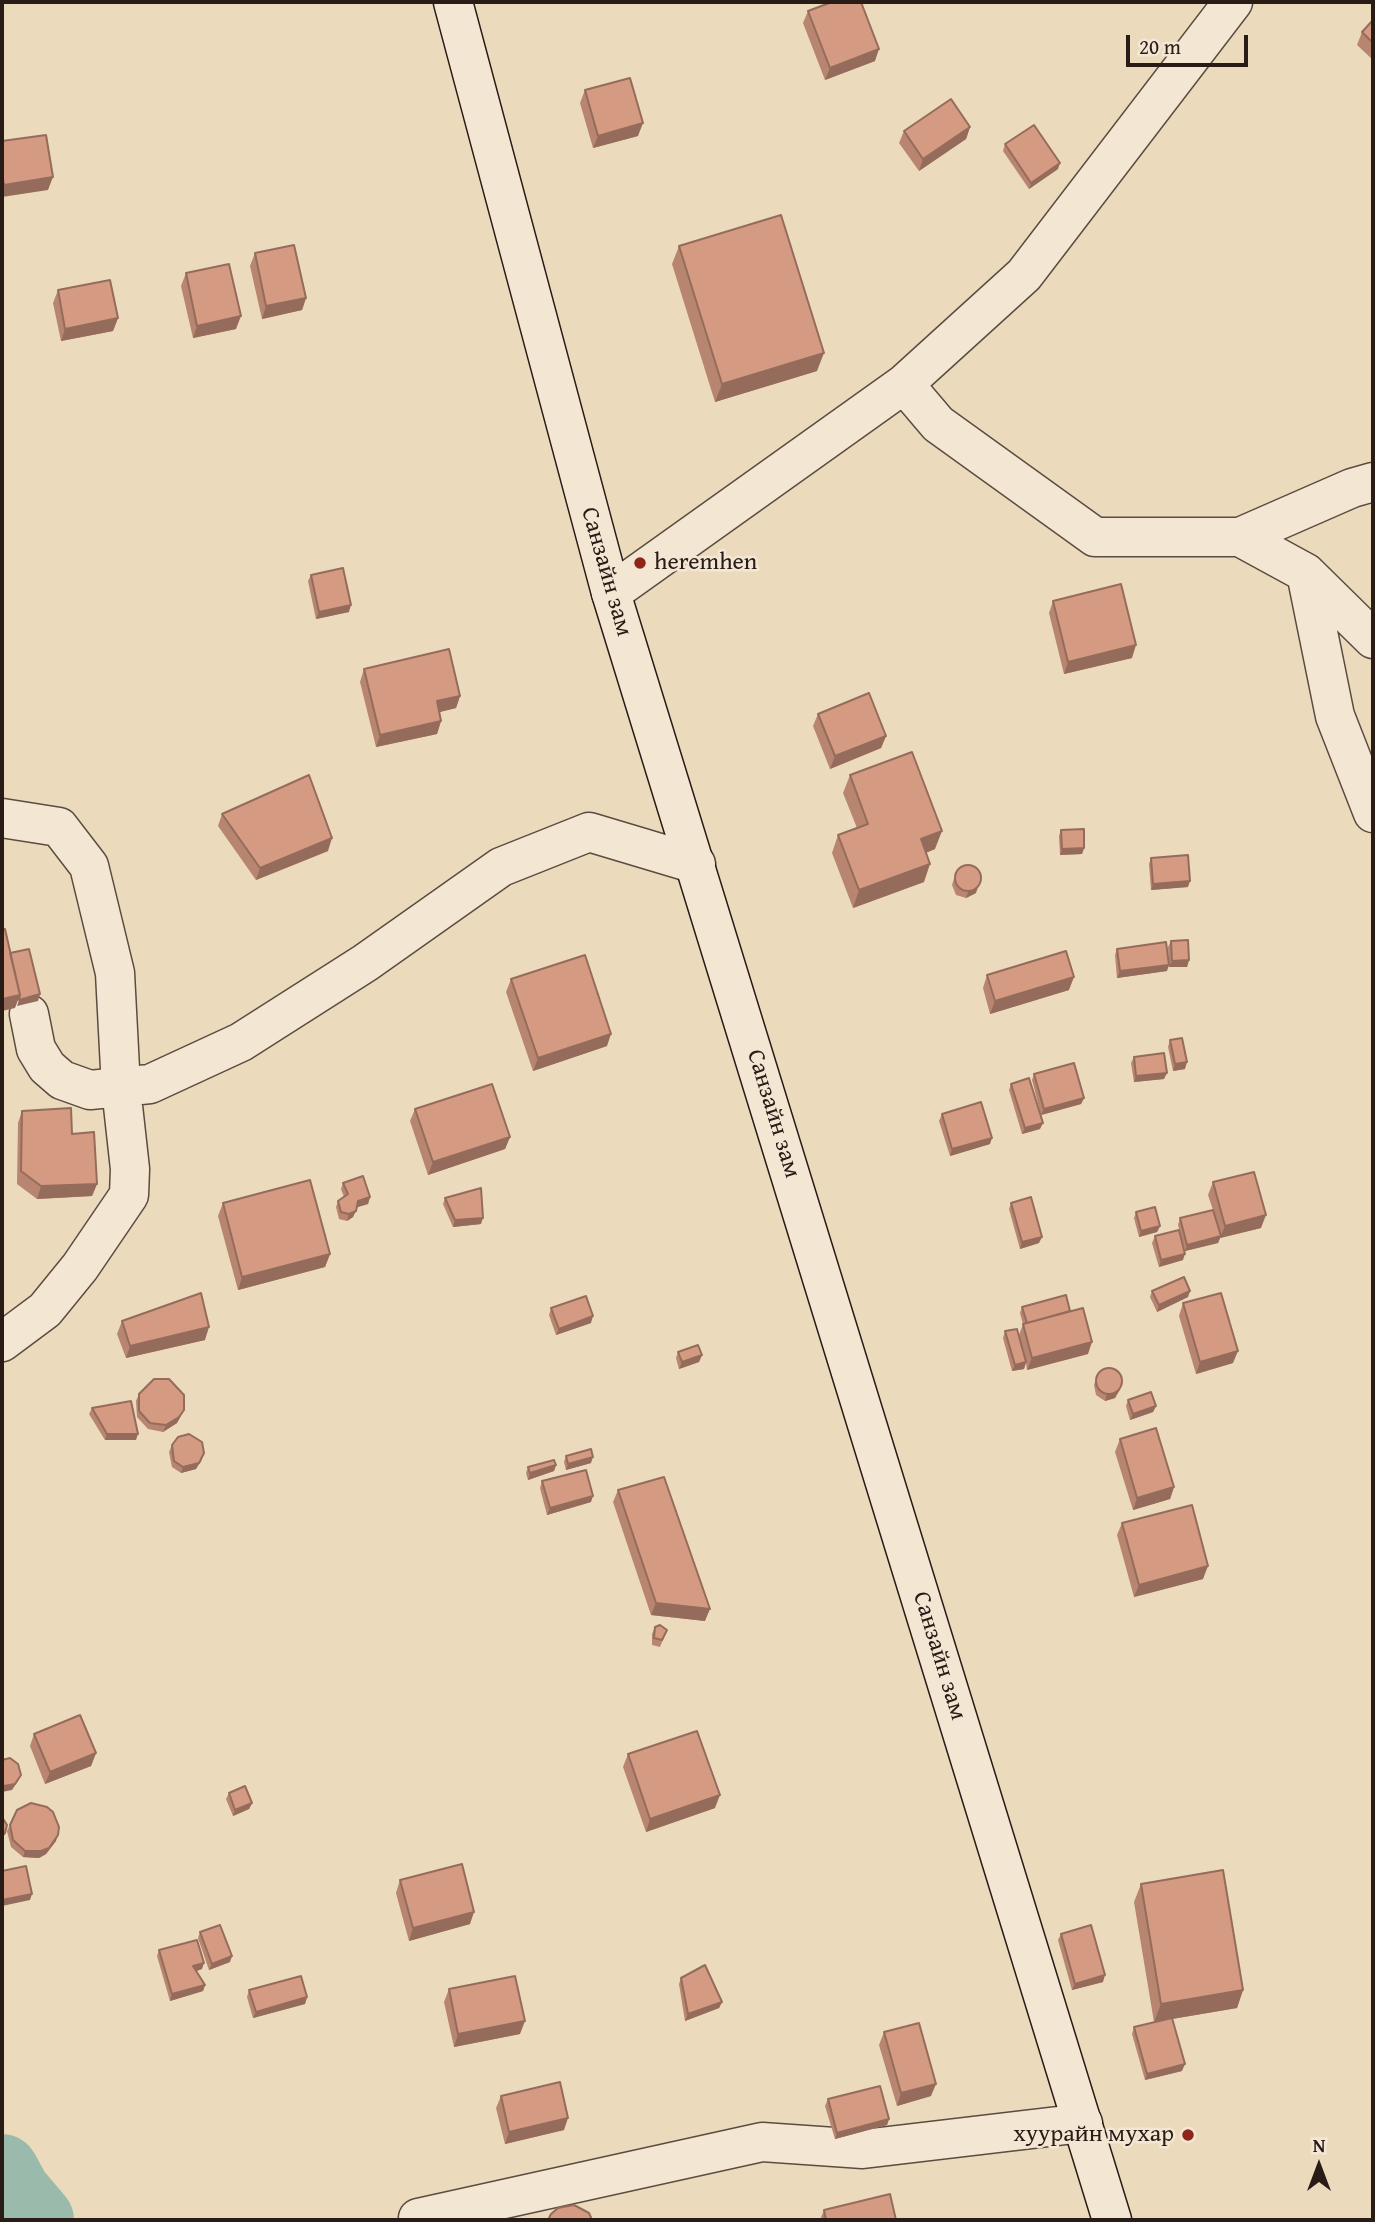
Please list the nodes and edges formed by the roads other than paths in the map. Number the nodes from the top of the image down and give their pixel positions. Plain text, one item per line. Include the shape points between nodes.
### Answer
1 (453, 2) edge
2 (1233, 2) edge
3 (904, 384) junction
4 (1373, 482) edge
5 (1240, 537) junction
6 (1306, 573) junction
7 (611, 593) junction
8 (1373, 639) edge
9 (1373, 813) edge
10 (2, 818) edge
11 (696, 864) junction
12 (29, 1014) dead end
13 (121, 1088) junction
14 (2, 1342) edge
15 (1083, 2123) junction
16 (418, 2218) dead end
17 (1112, 2220) edge

1 - 7 street, Санзайн зам
2 - 3 street via 1024,275
3 - 5 street via 938,424 1095,537
3 - 7 street
4 - 5 street
5 - 6 street
6 - 8 street
6 - 9 street via 1335,716
7 - 11 street, Санзайн зам
10 - 13 street via 59,827 89,866 115,973
11 - 13 street via 589,832 501,867 365,963 241,1042 150,1084
11 - 15 street, Санзайн зам
12 - 13 street via 36,1049 62,1080 90,1090
13 - 14 street via 130,1169 128,1195 45,1310
15 - 16 street via 863,2150 762,2142
15 - 17 street, Санзайн зам

